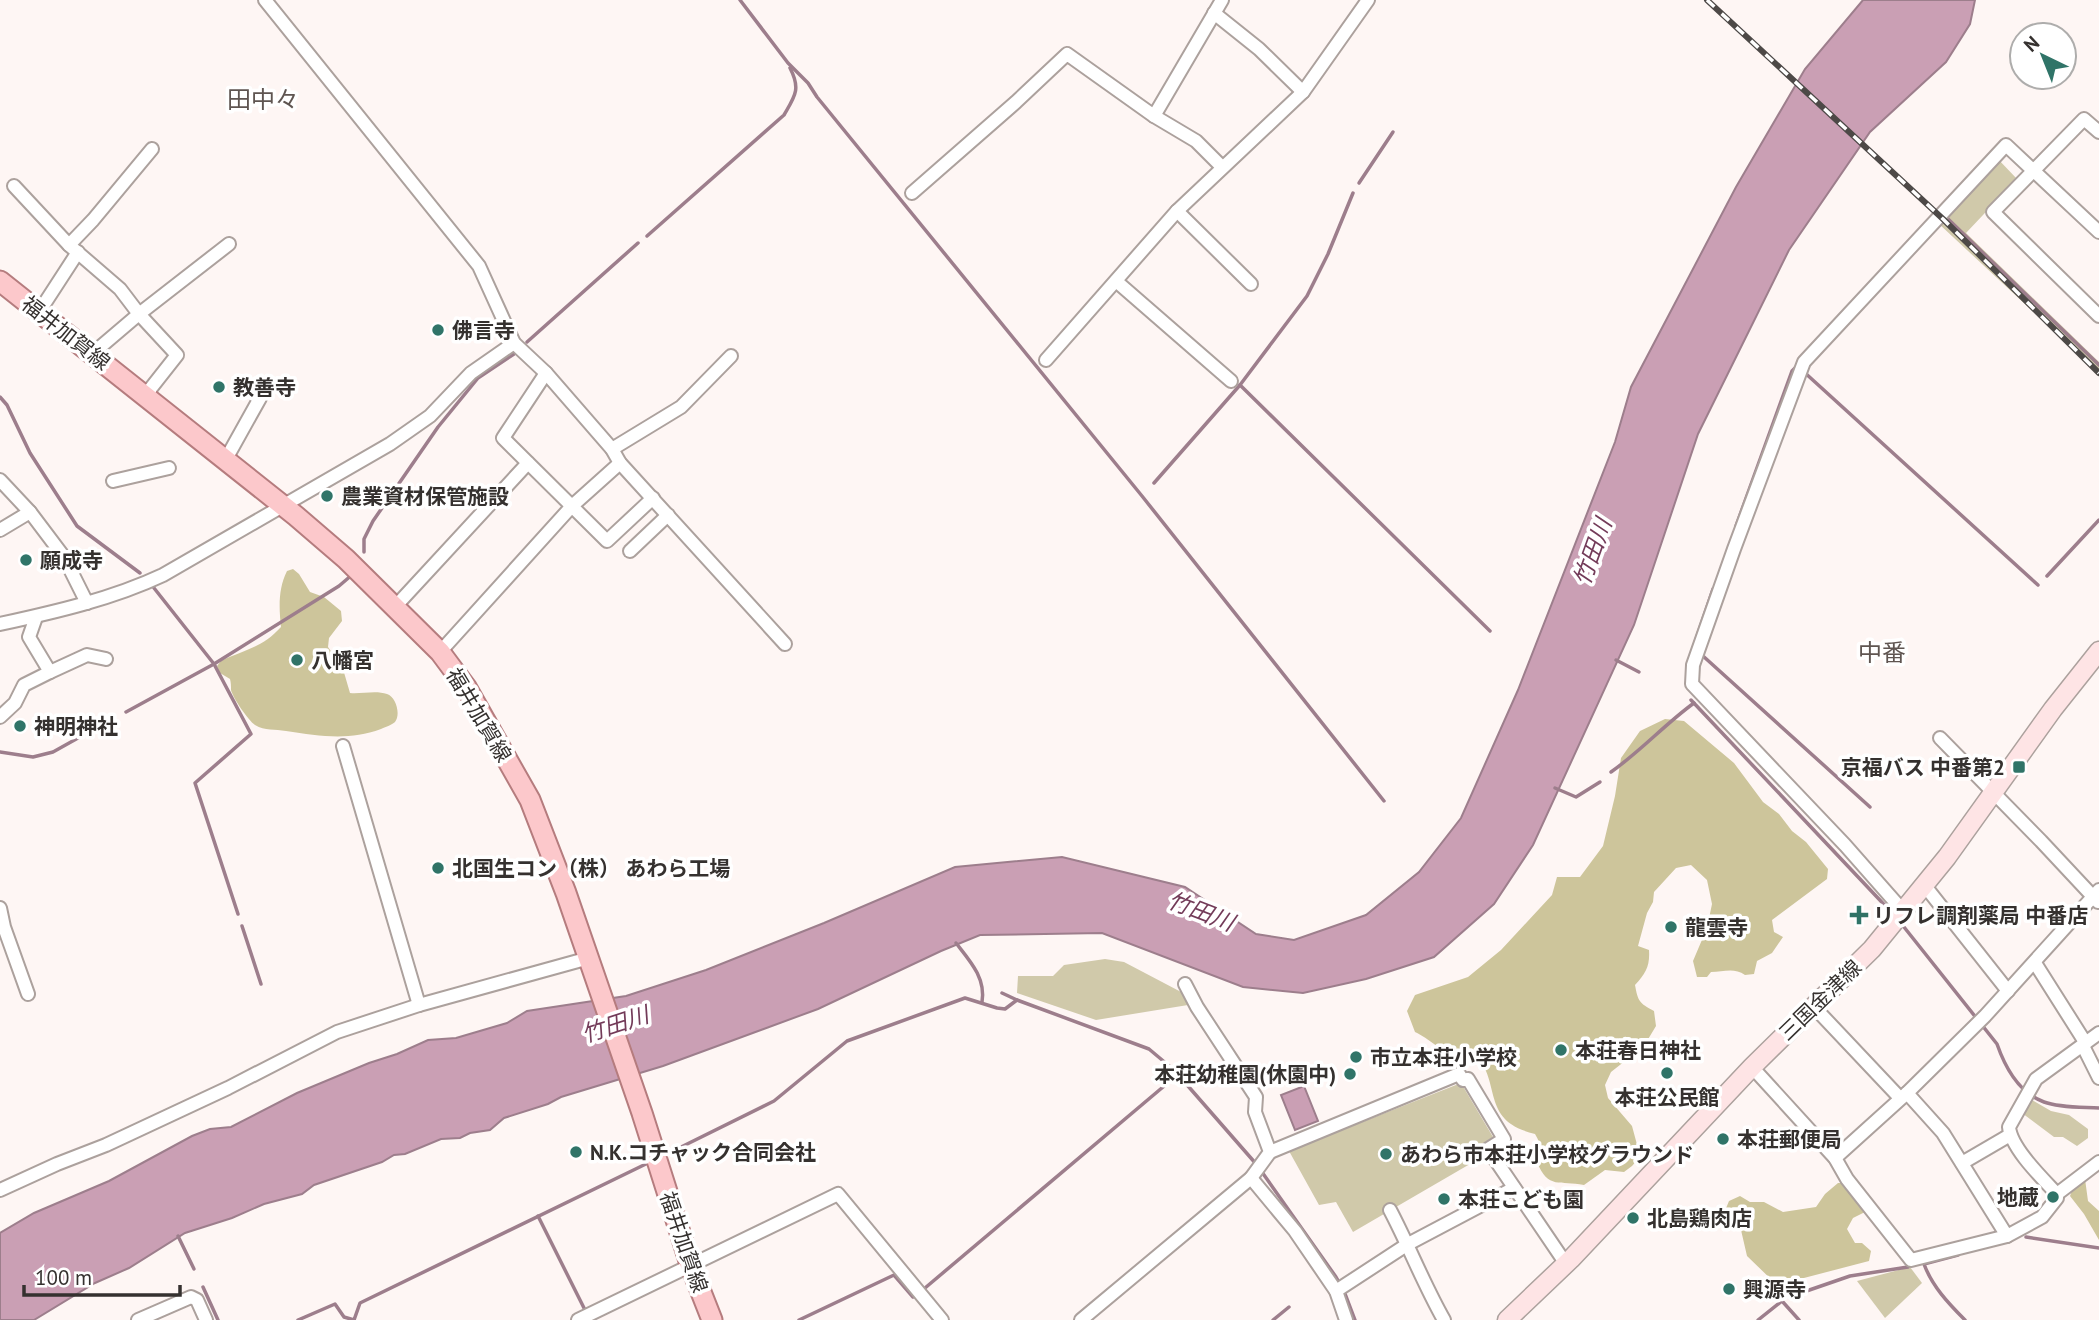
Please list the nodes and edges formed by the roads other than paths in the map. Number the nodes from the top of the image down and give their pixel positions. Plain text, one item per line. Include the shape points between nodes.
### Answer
1 (265, 0) edge
2 (1222, 0) edge
3 (1368, 0) edge
4 (1214, 13) junction
5 (1303, 92) junction
6 (1154, 116) junction
7 (2099, 132) edge
8 (152, 149) dead end
9 (1222, 167) junction
10 (2033, 170) junction
11 (14, 186) dead end
12 (912, 193) dead end
13 (1177, 211) junction
14 (2099, 232) edge
15 (229, 244) dead end
16 (74, 249) junction
17 (0, 281) edge
18 (1116, 281) junction
19 (1251, 284) dead end
20 (39, 312) junction
21 (139, 314) junction
22 (2099, 316) edge
23 (514, 343) junction
24 (92, 354) junction
25 (731, 356) dead end
26 (1046, 360) dead end
27 (546, 373) junction
28 (1231, 381) dead end
29 (147, 397) junction
30 (260, 398) dead end
31 (612, 449) junction
32 (226, 459) junction
33 (528, 463) junction
34 (620, 463) junction
35 (169, 468) dead end
36 (0, 480) edge
37 (113, 481) dead end
38 (653, 498) junction
39 (284, 506) junction
40 (572, 506) junction
41 (30, 512) junction
42 (668, 515) junction
43 (0, 530) edge
44 (630, 551) dead end
45 (87, 603) junction
46 (394, 608) junction
47 (36, 617) junction
48 (0, 624) edge
49 (785, 644) dead end
50 (440, 652) junction
51 (2097, 657) edge
52 (106, 659) dead end
53 (50, 672) junction
54 (0, 717) edge
55 (1940, 738) dead end
56 (343, 746) dead end
57 (1995, 793) junction
58 (1925, 886) junction
59 (2097, 897) edge
60 (0, 908) edge
61 (1900, 917) junction
62 (589, 957) junction
63 (2035, 963) junction
64 (1185, 984) dead end
65 (2008, 991) junction
66 (28, 994) dead end
67 (419, 1005) junction
68 (1815, 1008) junction
69 (2099, 1033) edge
70 (2085, 1042) junction
71 (1752, 1067) junction
72 (2099, 1078) edge
73 (1904, 1095) junction
74 (2010, 1135) junction
75 (1270, 1152) junction
76 (1835, 1158) junction
77 (1962, 1163) junction
78 (2099, 1163) edge
79 (1251, 1178) junction
80 (1514, 1188) junction
81 (0, 1190) edge
82 (2057, 1194) junction
83 (1390, 1210) dead end
84 (2007, 1236) junction
85 (1408, 1244) junction
86 (1566, 1264) junction
87 (690, 1265) junction
88 (1336, 1291) junction
89 (138, 1320) edge
90 (206, 1320) edge
91 (578, 1320) edge
92 (712, 1320) edge
93 (942, 1320) edge
94 (1082, 1320) edge
95 (1346, 1320) edge
96 (1444, 1320) edge
97 (1507, 1320) edge

1 - 23 street via 479,267
2 - 4 street
3 - 5 street
4 - 5 street
4 - 6 street
5 - 9 street
6 - 9 street via 1196,141
6 - 12 street via 1067,54
7 - 10 street via 2084,119
8 - 16 street
9 - 13 street
10 - 14 street
10 - 22 street via 1993,212
10 - 61 street via 2006,145 1804,362 1693,665 1692,684 1845,845
11 - 16 street
13 - 18 street
13 - 19 street
15 - 21 street
16 - 20 street
16 - 21 street via 120,289
17 - 20 main road, 福井加賀線
18 - 26 street
18 - 28 street
20 - 24 main road, 福井加賀線
21 - 24 street
21 - 29 street via 177,355
23 - 27 street
23 - 39 street via 471,373 430,416
24 - 29 main road, 福井加賀線
25 - 31 street via 681,407
27 - 31 street
27 - 33 street via 503,438
29 - 32 main road, 福井加賀線
30 - 32 street
31 - 34 street
32 - 39 main road, 福井加賀線
33 - 40 street
33 - 46 street
34 - 38 street
34 - 40 street
35 - 37 street
36 - 41 street
38 - 40 street via 607,541
38 - 42 street
39 - 45 street via 163,575
39 - 46 main road, 福井加賀線
40 - 50 street
41 - 43 street
41 - 45 street via 64,556
42 - 44 street
42 - 49 street
45 - 47 street
46 - 50 main road, 福井加賀線
47 - 48 street
47 - 53 street via 29,637
50 - 62 main road, 福井加賀線 via 466,687 530,800
51 - 57 main road, 三国金津線 via 2053,709
52 - 53 street via 87,654
53 - 54 street via 24,685
55 - 57 street
56 - 67 street
57 - 58 main road, 三国金津線
57 - 59 street
58 - 61 main road, 三国金津線
58 - 65 street
59 - 63 street
60 - 66 street
61 - 68 main road, 三国金津線
62 - 67 street
62 - 87 main road, 福井加賀線
63 - 65 street
63 - 70 street
64 - 75 street via 1256,1097 1255,1112
65 - 73 street
67 - 81 street via 337,1032 228,1088
68 - 71 main road, 三国金津線
68 - 73 street
69 - 70 street
70 - 72 street
70 - 74 street via 2036,1079 2009,1126
71 - 76 street
71 - 86 main road, 三国金津線
73 - 76 street
73 - 77 street via 1943,1133
74 - 77 street
74 - 82 street
75 - 79 street
75 - 80 street via 1459,1074 1468,1079 1504,1139 1488,1149
76 - 84 street via 1911,1260
77 - 84 street
78 - 82 street
79 - 88 street
79 - 94 street
80 - 85 street
80 - 86 street
82 - 84 street via 2042,1217
83 - 85 street
85 - 88 street
85 - 96 street
86 - 97 main road, 三国金津線
87 - 91 street
87 - 92 main road, 福井加賀線
87 - 93 street via 838,1194
88 - 95 street
89 - 90 street via 191,1297

